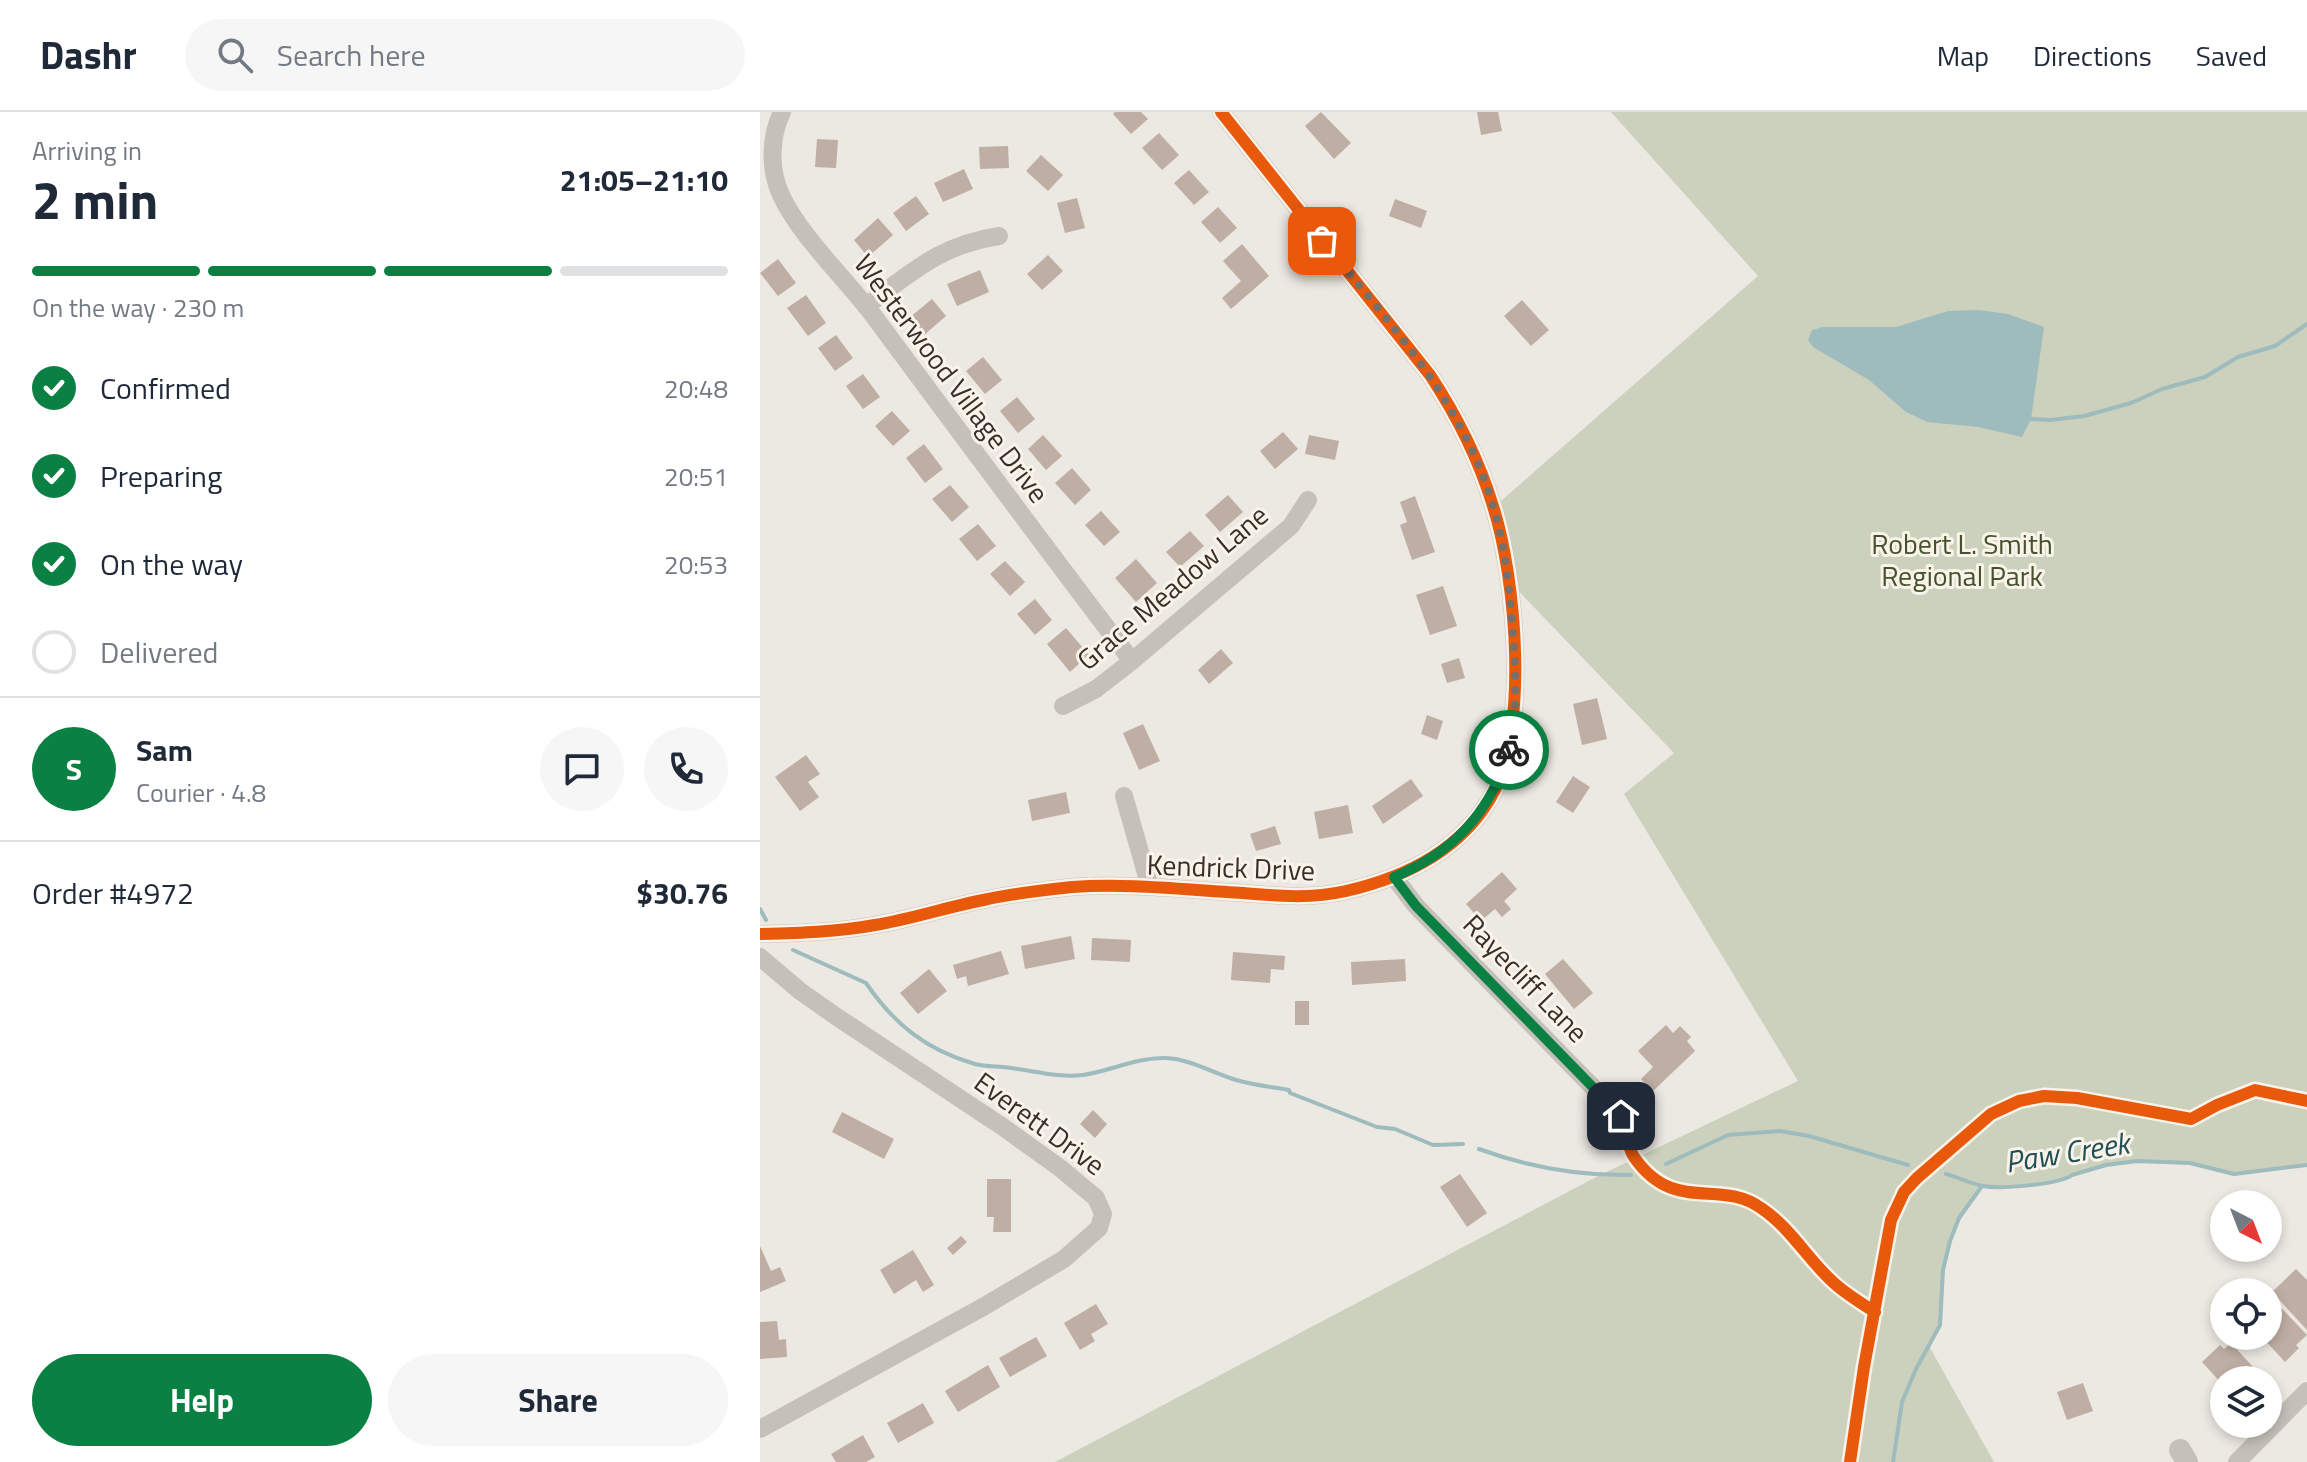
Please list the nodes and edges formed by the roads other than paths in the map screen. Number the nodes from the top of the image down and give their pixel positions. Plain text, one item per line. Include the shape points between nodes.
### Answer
1 (782, 112) edge
2 (1221, 112) edge
3 (999, 236) dead end
4 (866, 306) junction
5 (1308, 500) dead end
6 (1132, 661) junction
7 (1063, 706) dead end
8 (1124, 796) dead end
9 (1394, 877) junction
10 (1150, 887) junction
11 (760, 934) edge
12 (760, 957) edge
13 (1621, 1116) dead end
14 (2307, 1391) edge
15 (760, 1429) edge
16 (2237, 1462) edge

1 - 4 street, Westerwood Village Drive via 773,158 781,195
2 - 9 street, Kendrick Drive via 1447,401 1494,507 1509,581 1515,705 1510,747 1502,775 1476,819 1432,857
3 - 4 street via 944,251
4 - 6 street, Westerwood Village Drive
5 - 6 street, Grace Meadow Lane via 1291,526
6 - 7 street, Grace Meadow Lane
8 - 10 street
9 - 10 street, Kendrick Drive via 1315,896
9 - 13 street, Rayecliff Lane via 1416,906
10 - 11 street, Kendrick Drive via 1032,891 877,925
12 - 15 street, Everett Drive via 800,991 1060,1168 1096,1198 1103,1214 1099,1228 1064,1259
14 - 16 street

